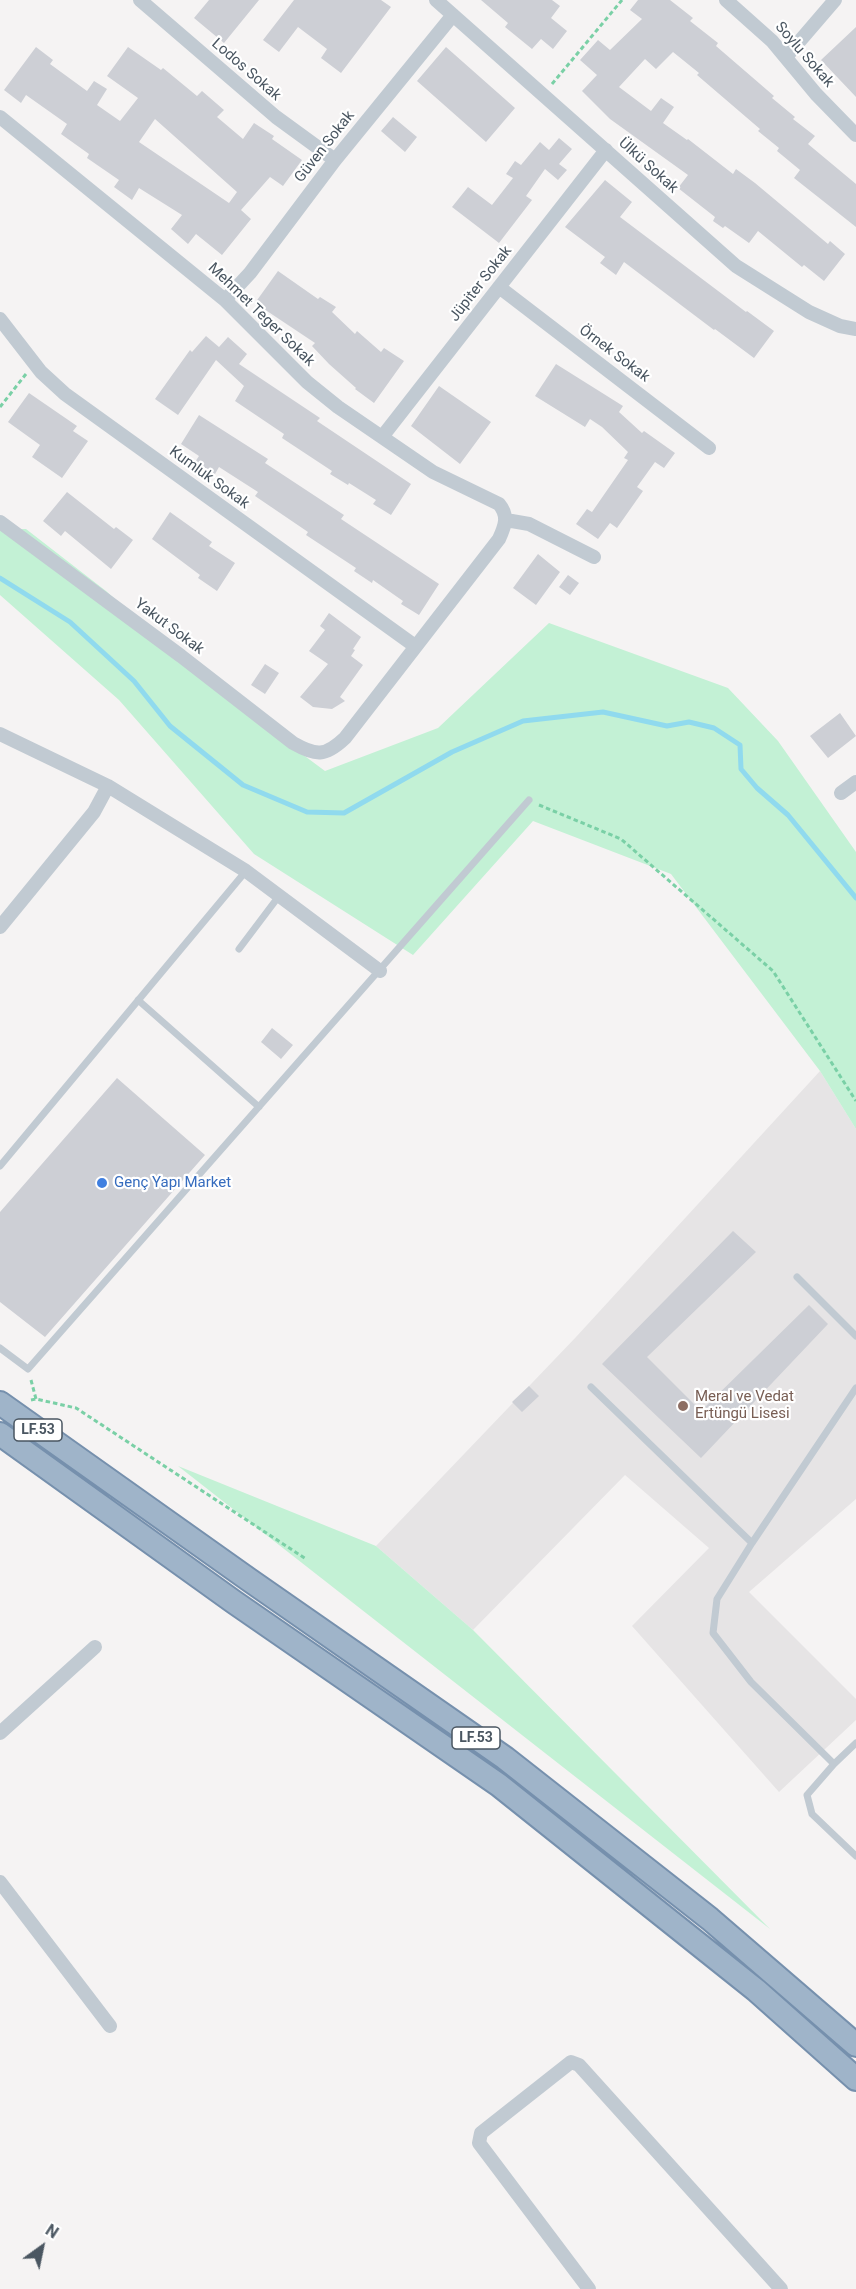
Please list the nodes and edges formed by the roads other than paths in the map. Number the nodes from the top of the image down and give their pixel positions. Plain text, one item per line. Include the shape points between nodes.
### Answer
1 (140, 0) edge
2 (436, 0) edge
3 (726, 0) edge
4 (835, 0) edge
5 (453, 15) junction
6 (786, 57) junction
7 (0, 117) edge
8 (856, 135) edge
9 (606, 150) junction
10 (335, 160) junction
11 (499, 287) junction
12 (225, 300) junction
13 (0, 319) edge
14 (856, 329) edge
15 (382, 437) junction
16 (709, 448) dead end
17 (506, 520) junction
18 (0, 522) edge
19 (594, 557) dead end
20 (416, 646) junction
21 (0, 734) edge
22 (856, 782) edge
23 (108, 786) junction
24 (841, 793) dead end
25 (529, 801) road end
26 (246, 871) junction
27 (279, 896) junction
28 (0, 927) edge
29 (239, 949) dead end
30 (380, 971) junction
31 (138, 1000) junction
32 (259, 1107) junction
33 (0, 1166) edge
34 (797, 1278) dead end
35 (856, 1336) edge
36 (0, 1348) edge
37 (591, 1387) dead end
38 (856, 1388) edge
39 (3, 1405) edge
40 (0, 1434) edge
41 (752, 1543) junction
42 (95, 1647) dead end
43 (0, 1733) edge
44 (856, 1743) edge
45 (834, 1764) junction
46 (856, 1856) edge
47 (0, 1882) edge
48 (111, 2026) dead end
49 (856, 2045) edge
50 (856, 2079) edge
51 (589, 2289) edge
52 (781, 2289) edge

1 - 10 street, Lodos Sokak via 276,117
2 - 5 street, Ülkü Sokak
3 - 6 street, Soylu Sokak
4 - 6 street
5 - 9 street, Ülkü Sokak
5 - 10 street, Güven Sokak
6 - 8 street, Soylu Sokak
7 - 12 street, Mehmet Teger Sokak
9 - 11 street, Jüpiter Sokak
9 - 14 street, Ülkü Sokak via 751,277 818,316
10 - 12 street, Güven Sokak
11 - 15 street, Jüpiter Sokak
11 - 16 street, Örnek Sokak
12 - 15 street, Mehmet Teger Sokak via 307,382
13 - 20 street, Kumluk Sokak via 35,364 65,394
15 - 17 street, Mehmet Teger Sokak via 444,479 500,504
17 - 19 street via 529,524
17 - 20 street via 499,539
18 - 20 street, Yakut Sokak via 308,752 320,754 345,738
21 - 23 street
22 - 24 street
23 - 26 street
23 - 28 street via 94,812
25 - 30 lane
26 - 27 street
26 - 31 lane
27 - 29 lane
27 - 30 street
30 - 32 lane
31 - 32 lane
31 - 33 lane
32 - 36 lane via 28,1369
34 - 35 lane
37 - 41 lane
38 - 41 lane
39 - 49 highway, LF.53 via 506,1758 710,1919
40 - 50 highway, LF.53 via 499,1785 756,1990
41 - 45 lane via 717,1599 713,1634 751,1682
42 - 43 street
44 - 45 lane
45 - 46 lane via 807,1796 812,1814
47 - 48 street
51 - 52 street via 479,2143 481,2133 571,2062 579,2065

